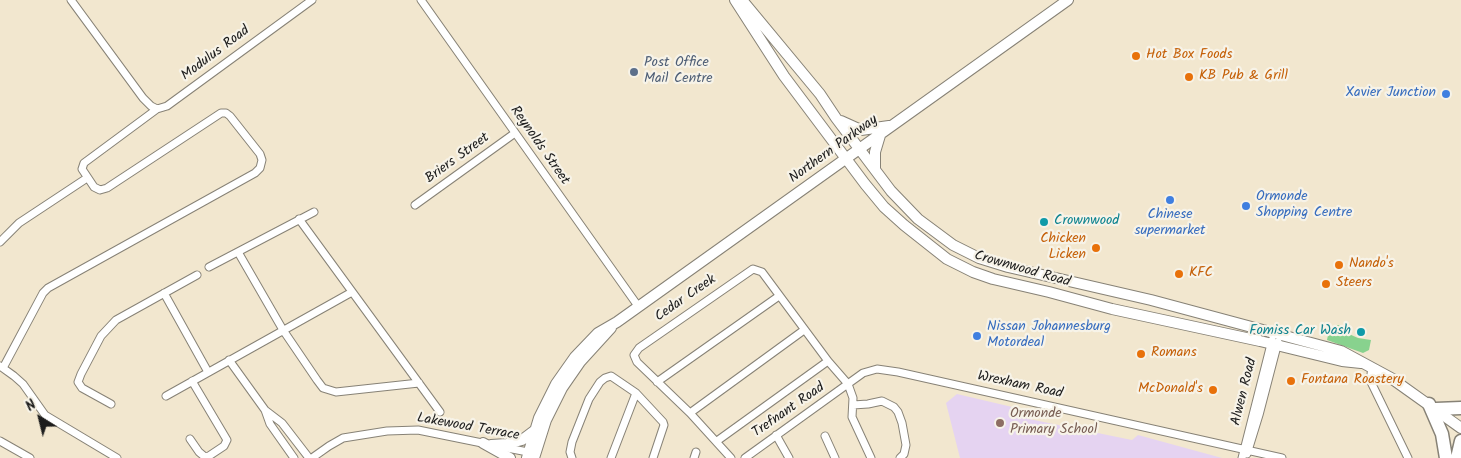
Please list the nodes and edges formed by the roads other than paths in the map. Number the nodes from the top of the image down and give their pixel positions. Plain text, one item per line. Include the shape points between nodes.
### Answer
1 (71, 0) edge
2 (312, 0) edge
3 (421, 0) edge
4 (735, 0) edge
5 (742, 0) edge
6 (1068, 0) edge
7 (157, 109) junction
8 (836, 118) junction
9 (891, 126) junction
10 (882, 132) junction
11 (515, 133) junction
12 (859, 148) junction
13 (846, 159) junction
14 (875, 169) junction
15 (87, 178) junction
16 (416, 205) dead end
17 (314, 212) dead end
18 (299, 220) junction
19 (0, 242) edge
20 (238, 252) junction
21 (209, 268) dead end
22 (197, 275) dead end
23 (352, 292) junction
24 (164, 293) junction
25 (779, 296) junction
26 (638, 306) junction
27 (617, 322) junction
28 (283, 330) junction
29 (804, 330) junction
30 (1275, 339) junction
31 (230, 360) junction
32 (828, 361) junction
33 (1367, 366) junction
34 (1, 367) edge
35 (208, 372) junction
36 (192, 381) junction
37 (657, 382) junction
38 (419, 383) junction
39 (848, 384) junction
40 (636, 393) junction
41 (166, 396) dead end
42 (111, 404) dead end
43 (853, 405) junction
44 (1432, 407) junction
45 (1461, 408) edge
46 (265, 410) junction
47 (440, 412) dead end
48 (690, 413) junction
49 (1461, 428) edge
50 (535, 429) junction
51 (776, 435) junction
52 (825, 436) dead end
53 (190, 438) dead end
54 (0, 441) edge
55 (717, 441) junction
56 (1461, 442) edge
57 (487, 444) junction
58 (1245, 454) edge
59 (531, 455) edge
60 (30, 458) edge
61 (117, 458) edge
62 (294, 458) edge
63 (311, 458) edge
64 (510, 458) edge
65 (572, 458) edge
66 (611, 458) edge
67 (653, 458) edge
68 (731, 458) edge
69 (745, 458) edge
70 (789, 458) edge
71 (835, 458) edge
72 (871, 458) edge
73 (900, 458) edge
74 (1282, 458) edge
75 (1408, 458) edge
76 (1446, 458) edge
77 (1456, 458) edge

1 - 7 street via 137,91
2 - 7 street, Modulus Road via 167,106
3 - 11 street, Reynolds Street
4 - 13 main road, Crownwood Road via 784,76
5 - 8 main road, Crownwood Road via 805,75
6 - 9 main road, Northern Parkway
7 - 15 street, Modulus Road via 88,158 82,169
8 - 9 main road via 861,130
8 - 12 main road, Crownwood Road
9 - 10 main road, Northern Parkway
10 - 12 main road, Northern Parkway
10 - 14 main road via 875,152
11 - 16 street, Briers Street
11 - 26 street, Reynolds Street
12 - 13 main road, Northern Parkway
12 - 14 main road, Crownwood Road
13 - 26 main road, Northern Parkway
13 - 30 main road, Crownwood Road via 884,207 904,225 947,259 973,272 1112,310
14 - 30 main road, Crownwood Road via 918,219 953,245 979,258 1151,300
15 - 19 street via 19,223
15 - 34 street via 94,188 107,188 221,113 230,116 262,160 256,173 48,288
17 - 18 street
18 - 20 street
18 - 23 street
20 - 21 street
20 - 28 street
22 - 24 street
23 - 28 street
23 - 38 street
24 - 35 street
24 - 42 street via 111,324 101,336 78,380 80,386
25 - 29 street, Cedar Creek
25 - 37 street
25 - 37 street, Cedar Creek via 762,272 753,269 745,273 635,352 635,358
26 - 27 main road, Northern Parkway
27 - 50 main road, Northern Parkway via 598,333 574,357 556,384
27 - 59 main road, Northern Parkway via 580,362 562,388
28 - 31 street
28 - 38 street via 316,380 328,391
29 - 32 street, Cedar Creek
29 - 48 street
30 - 33 main road, Crownwood Road via 1342,362
30 - 58 street, Alwen Road
31 - 35 street
31 - 46 street
32 - 39 street, Cedar Creek
32 - 55 street
33 - 44 main road, Crownwood Road via 1399,383
33 - 75 street via 1370,380
34 - 61 street via 23,384 50,418
35 - 36 street
36 - 41 street
36 - 53 street via 227,440 224,446 205,457
37 - 48 street, Cedar Creek
38 - 47 street
39 - 43 street
39 - 51 street, Trefnant Road
39 - 58 street, Wrexham Road via 869,371 886,370 1162,430
40 - 65 street via 614,377 605,378 584,411 572,442
40 - 66 street
40 - 67 street via 664,423
43 - 72 street via 853,419
43 - 73 street via 882,401 894,407 902,423 906,445
44 - 45 highway
44 - 49 main road, Crownwood Road
44 - 76 highway
46 - 62 street via 270,424
46 - 63 street via 282,423
48 - 55 street, Cedar Creek
50 - 57 main road via 522,440
50 - 59 main road, Northern Parkway
51 - 69 street, Trefnant Road
51 - 70 street
52 - 71 street
54 - 60 street
55 - 68 street, Cedar Creek
56 - 77 highway
57 - 59 street, Lakewood Terrace
57 - 63 street, Lakewood Terrace via 418,430 387,431 344,438
57 - 64 main road
58 - 74 street, Wrexham Road

